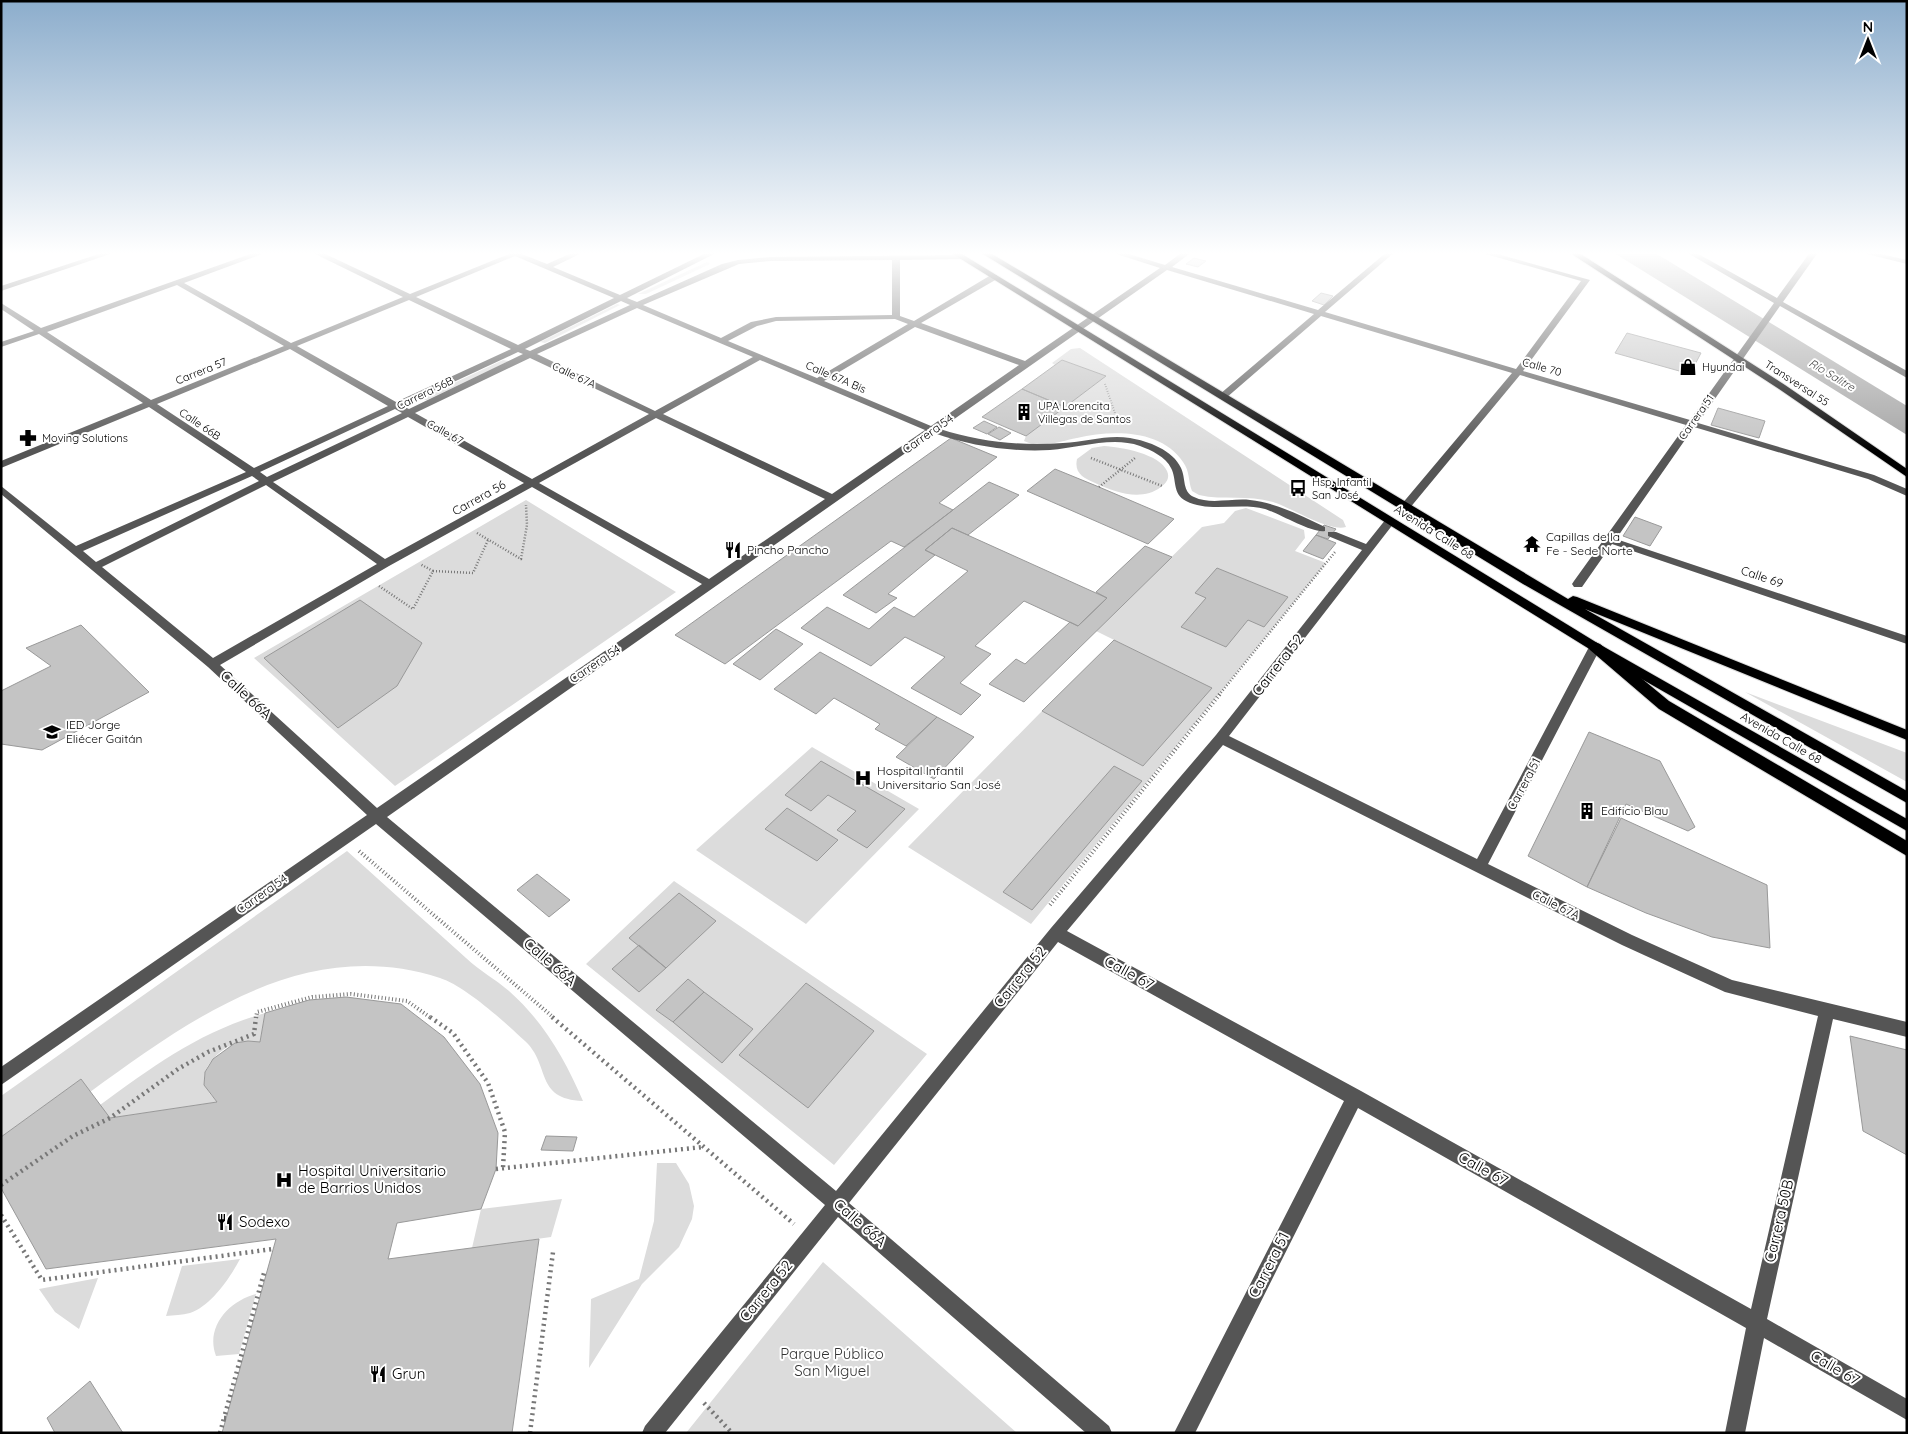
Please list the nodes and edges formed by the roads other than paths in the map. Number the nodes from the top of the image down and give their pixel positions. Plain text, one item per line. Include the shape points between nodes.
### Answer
1 (21, 318) edge
2 (76, 318) edge
3 (242, 318) edge
4 (358, 318) edge
5 (452, 318) edge
6 (580, 318) edge
7 (607, 318) edge
8 (667, 318) edge
9 (841, 318) edge
10 (898, 318) edge
11 (925, 318) edge
12 (1060, 318) edge
13 (1315, 318) edge
14 (1333, 318) edge
15 (1558, 318) edge
16 (1679, 318) edge
17 (1767, 318) edge
18 (1799, 318) edge
19 (1093, 319) joint
20 (915, 324) junction
21 (1078, 329) junction
22 (40, 331) junction
23 (721, 341) junction
24 (1, 344) edge
25 (292, 345) junction
26 (517, 349) junction
27 (531, 355) junction
28 (1740, 356) junction
29 (759, 357) junction
30 (1027, 365) junction
31 (1518, 372) junction
32 (1907, 375) edge
33 (818, 381) junction
34 (1223, 396) junction
35 (150, 404) junction
36 (395, 405) junction
37 (410, 413) junction
38 (654, 414) junction
39 (1692, 424) junction
40 (933, 430) junction
41 (1, 465) edge
42 (253, 472) junction
43 (1907, 474) edge
44 (267, 482) junction
45 (534, 482) junction
46 (1, 489) edge
47 (1907, 494) edge
48 (834, 499) junction
49 (1405, 507) junction
50 (1390, 521) junction
51 (1321, 529) dead end
52 (1332, 534) dead end
53 (1609, 540) junction
54 (1368, 549) junction
55 (76, 550) junction
56 (385, 564) junction
57 (96, 566) junction
58 (1527, 581) junction
59 (1578, 584) dead end
60 (712, 585) junction
61 (1907, 640) edge
62 (1595, 647) junction
63 (212, 664) junction
64 (1907, 735) edge
65 (1221, 738) junction
66 (1907, 798) edge
67 (376, 815) junction
68 (1907, 826) edge
69 (1907, 849) edge
70 (1480, 867) junction
71 (1056, 933) junction
72 (1827, 1010) junction
73 (1907, 1030) edge
74 (1, 1077) edge
75 (1355, 1097) junction
76 (836, 1203) junction
77 (1757, 1323) junction
78 (1907, 1410) edge
79 (652, 1433) edge
80 (1102, 1433) edge
81 (1184, 1433) edge
82 (1735, 1433) edge

1 - 22 street, Calle 66B
2 - 22 street
3 - 25 street, Calle 67
4 - 25 street, Carrera 57
5 - 26 street, Calle 67A
6 - 26 street, Carrera 56B
7 - 27 street, Carrera 56B
8 - 23 street, Calle 67A Bis
9 - 23 street via 776,319 754,324
10 - 20 street
11 - 20 street
12 - 21 main road, Avenida Calle 68
13 - 34 street
14 - 31 street, Calle 70
15 - 31 street
16 - 28 main road, Transversal 55
17 - 28 street, Carrera 51
18 - 32 street
19 - 21 street, Carrera 54
19 - 34 main road, Avenida Calle 68
20 - 30 street
20 - 33 street
21 - 30 street, Carrera 54
21 - 50 main road, Avenida Calle 68
22 - 24 street
22 - 35 street, Calle 66B
23 - 29 street, Calle 67A Bis
25 - 35 street, Carrera 57
25 - 36 street, Calle 67
26 - 27 street, Calle 67A
26 - 36 street, Carrera 56B
27 - 37 street, Carrera 56B
27 - 38 street, Calle 67A
28 - 39 street, Carrera 51
28 - 43 main road, Transversal 55
29 - 33 street, Calle 67A Bis
29 - 38 street, Carrera 56
30 - 40 street, Carrera 54
31 - 39 street, Calle 70
31 - 49 street
33 - 40 street, Calle 67A Bis
34 - 49 main road, Avenida Calle 68
35 - 41 street, Carrera 57
35 - 42 street, Calle 66B
36 - 37 street, Calle 67
36 - 42 street, Carrera 56B
37 - 44 street, Carrera 56B
37 - 45 street, Calle 67
38 - 45 street, Carrera 56
38 - 48 street, Calle 67A
39 - 47 street, Calle 70 via 1871,477
39 - 53 street, Carrera 51
40 - 48 street, Carrera 54
40 - 51 street, Calle 67A Bis via 996,445 1063,446 1124,440 1167,456 1175,466 1183,494 1194,501 1260,505
42 - 44 street, Calle 66B
42 - 55 street, Carrera 56B
44 - 56 street, Calle 66B
44 - 57 street, Carrera 56B via 160,531
45 - 56 street, Carrera 56
45 - 60 street, Calle 67
46 - 55 street, Calle 66A
48 - 60 street, Carrera 54
49 - 58 main road, Avenida Calle 68
50 - 54 street, Carrera 52
50 - 62 main road, Avenida Calle 68
52 - 54 street
53 - 59 street, Carrera 51
53 - 61 street, Calle 69
54 - 65 street, Carrera 52
55 - 57 street, Calle 66A
56 - 63 street, Carrera 56
57 - 63 street, Calle 66A
58 - 64 main road
58 - 66 main road, Avenida Calle 68
60 - 67 street, Carrera 54
62 - 68 main road, Avenida Calle 68
62 - 69 highway via 1664,705
62 - 70 street, Carrera 51
63 - 67 street, Calle 66A
65 - 70 street, Calle 67A
65 - 71 street, Carrera 52
67 - 74 street, Carrera 54
67 - 76 street, Calle 66A
70 - 72 street, Calle 67A via 1730,987
71 - 75 street, Calle 67
71 - 76 street, Carrera 52
72 - 73 street, Calle 67A
72 - 77 street, Carrera 50B
75 - 77 street, Calle 67
75 - 81 street, Carrera 51
76 - 79 street, Carrera 52
76 - 80 street, Calle 66A
77 - 78 street, Calle 67
77 - 82 street, Carrera 50B

